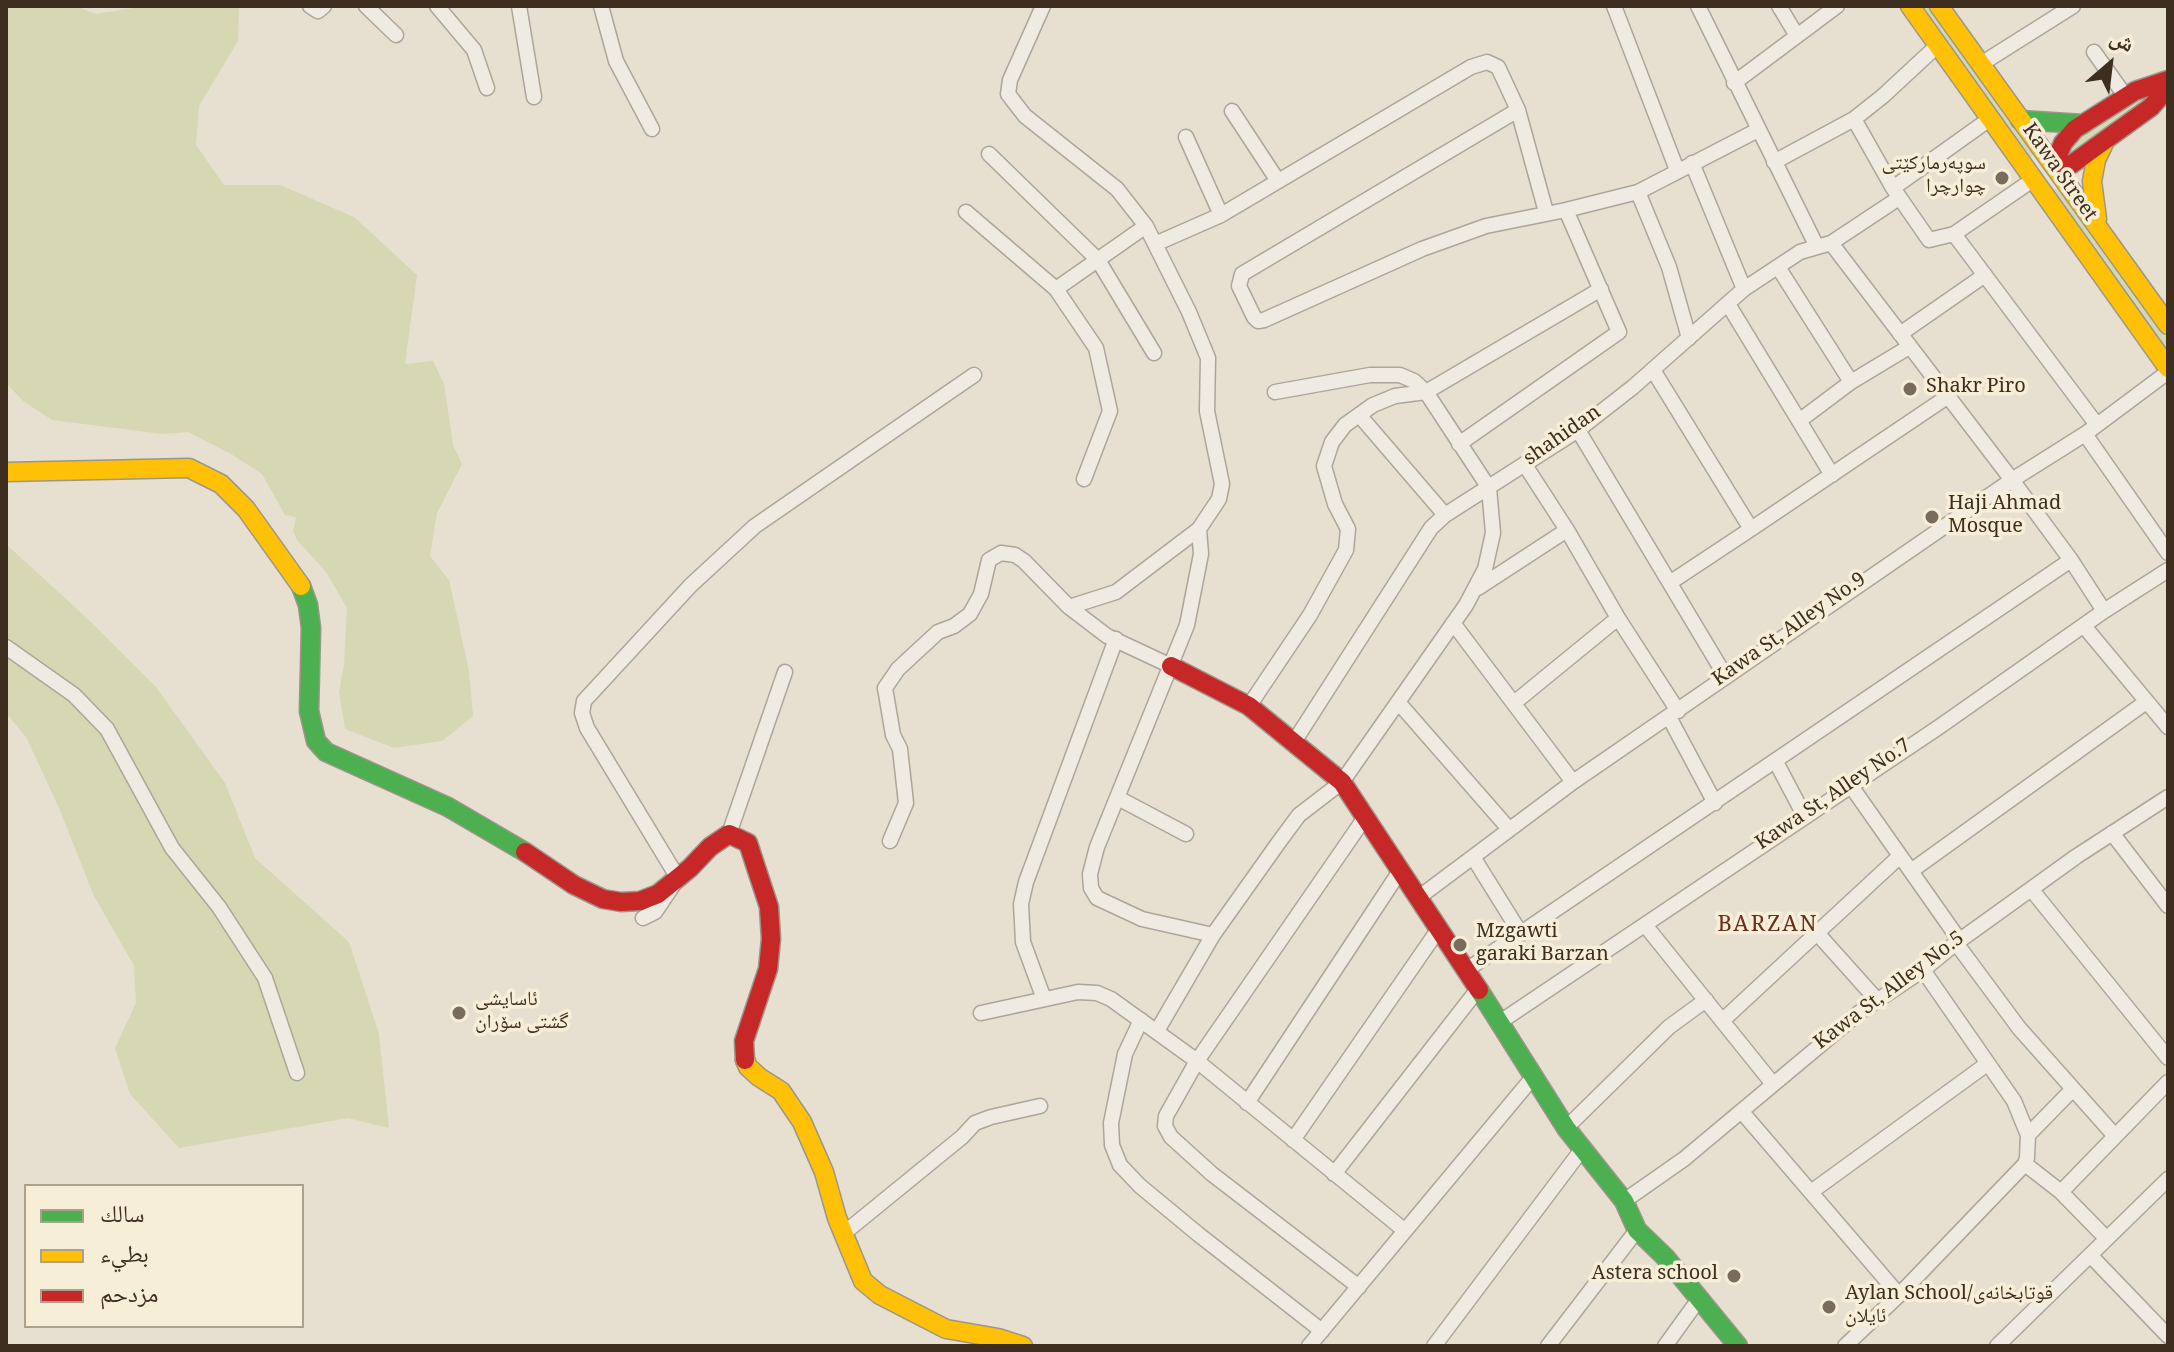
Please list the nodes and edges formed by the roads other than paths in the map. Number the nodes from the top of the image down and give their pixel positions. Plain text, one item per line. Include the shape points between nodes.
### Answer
1 (310, 6) edge
2 (324, 6) edge
3 (366, 6) edge
4 (437, 6) edge
5 (519, 6) edge
6 (601, 6) edge
7 (1043, 6) edge
8 (1614, 6) edge
9 (1698, 6) edge
10 (1779, 6) edge
11 (1837, 6) edge
12 (1910, 6) edge
13 (1939, 6) edge
14 (2073, 6) edge
15 (396, 35) dead end
16 (1797, 36) junction
17 (1938, 45) junction
18 (2094, 52) dead end
19 (1981, 64) junction
20 (2168, 80) edge
21 (1734, 83) junction
22 (487, 88) dead end
23 (2168, 88) edge
24 (534, 97) dead end
25 (2126, 97) junction
26 (1518, 110) junction
27 (1232, 111) dead end
28 (1991, 118) junction
29 (1854, 119) junction
30 (2020, 120) junction
31 (2083, 124) junction
32 (652, 129) dead end
33 (1758, 130) junction
34 (1186, 137) dead end
35 (2105, 141) junction
36 (989, 154) dead end
37 (1774, 162) junction
38 (1692, 163) junction
39 (2054, 165) junction
40 (1677, 170) junction
41 (2034, 179) junction
42 (1278, 181) junction
43 (1638, 192) junction
44 (1896, 193) junction
45 (1566, 210) junction
46 (966, 212) dead end
47 (1546, 212) junction
48 (1221, 215) junction
49 (1146, 226) junction
50 (2100, 227) junction
51 (1954, 234) junction
52 (1155, 244) junction
53 (1824, 245) junction
54 (1098, 260) junction
55 (1778, 267) junction
56 (1985, 275) junction
57 (1056, 289) junction
58 (1601, 289) junction
59 (1744, 289) junction
60 (1728, 304) junction
61 (2168, 325) edge
62 (1900, 334) junction
63 (1689, 338) junction
64 (1909, 347) junction
65 (1154, 353) dead end
66 (1653, 370) junction
67 (2168, 370) edge
68 (974, 375) dead end
69 (1851, 382) junction
70 (1275, 392) dead end
71 (1426, 392) junction
72 (1947, 397) junction
73 (1360, 416) junction
74 (1799, 421) junction
75 (1578, 430) junction
76 (2091, 430) junction
77 (1459, 444) junction
78 (1525, 465) junction
79 (11, 470) edge
80 (1832, 475) junction
81 (1084, 479) dead end
82 (2012, 480) junction
83 (1489, 488) junction
84 (1445, 515) junction
85 (1199, 529) junction
86 (1751, 529) junction
87 (1567, 530) junction
88 (2168, 553) edge
89 (2071, 560) junction
90 (2168, 570) edge
91 (1671, 582) junction
92 (1474, 591) junction
93 (1069, 607) junction
94 (2104, 611) junction
95 (1618, 618) junction
96 (1453, 623) junction
97 (2084, 626) junction
98 (1116, 639) junction
99 (6, 647) edge
100 (1171, 666) junction
101 (785, 672) dead end
102 (1726, 677) junction
103 (1398, 702) junction
104 (2146, 702) junction
105 (1514, 703) junction
106 (1249, 706) junction
107 (1673, 714) junction
108 (2168, 727) edge
109 (1294, 742) junction
110 (1776, 762) junction
111 (1342, 782) junction
112 (1573, 782) junction
113 (1851, 786) junction
114 (2168, 797) edge
115 (1118, 798) junction
116 (1715, 803) junction
117 (1366, 816) junction
118 (1805, 817) junction
119 (1509, 829) junction
120 (2112, 833) junction
121 (729, 834) junction
122 (1186, 834) dead end
123 (890, 841) dead end
124 (1900, 856) junction
125 (1473, 857) junction
126 (1400, 871) junction
127 (1911, 871) junction
128 (678, 878) junction
129 (2031, 889) junction
130 (1418, 898) junction
131 (2168, 906) edge
132 (643, 918) dead end
133 (1645, 925) junction
134 (1438, 930) junction
135 (1817, 933) junction
136 (1521, 934) junction
137 (1213, 935) junction
138 (1958, 942) junction
139 (1923, 970) junction
140 (1465, 971) junction
141 (1478, 989) junction
142 (1044, 999) junction
143 (1706, 1000) junction
144 (1877, 1000) junction
145 (981, 1013) dead end
146 (1141, 1020) junction
147 (1722, 1021) junction
148 (1500, 1022) junction
149 (1157, 1031) junction
150 (2168, 1058) edge
151 (1197, 1061) junction
152 (1987, 1064) junction
153 (297, 1073) dead end
154 (1534, 1076) junction
155 (2168, 1082) edge
156 (1773, 1084) junction
157 (2073, 1089) junction
158 (1247, 1103) junction
159 (1040, 1106) dead end
160 (1742, 1112) junction
161 (1566, 1128) junction
162 (2028, 1135) junction
163 (2115, 1136) junction
164 (1293, 1140) junction
165 (1583, 1148) junction
166 (2025, 1164) junction
167 (1334, 1174) junction
168 (2165, 1188) edge
169 (1811, 1192) junction
170 (2061, 1192) junction
171 (1624, 1201) junction
172 (1404, 1230) junction
173 (1637, 1230) junction
174 (843, 1234) junction
175 (2106, 1238) junction
176 (2090, 1255) junction
177 (1359, 1287) junction
178 (1899, 1295) junction
179 (1699, 1299) junction
180 (1322, 1331) junction
181 (2168, 1336) edge
182 (1023, 1346) edge
183 (1309, 1346) edge
184 (1434, 1346) edge
185 (1548, 1346) edge
186 (1665, 1346) edge
187 (1738, 1346) edge
188 (1845, 1346) edge
189 (1997, 1346) edge

1 - 2 street via 318,11
3 - 15 street
4 - 22 street via 474,50
5 - 24 street
6 - 32 street via 616,61
7 - 49 street via 1008,94 1025,116 1117,189
8 - 40 street
9 - 21 street
10 - 16 street
11 - 16 street
12 - 17 street, Kawa Street
13 - 19 street, Kawa Street
14 - 19 street
16 - 21 street
17 - 28 street, Kawa Street
17 - 29 street
18 - 25 street
19 - 30 street, Kawa Street
20 - 25 street
21 - 33 street
23 - 35 street
25 - 31 street
26 - 42 street via 1498,67 1487,62
26 - 47 street
26 - 47 street via 1242,274 1239,286 1254,317 1264,320 1422,249
27 - 42 street
28 - 41 street, Kawa Street
28 - 44 street, shahidan
29 - 37 street
29 - 44 street
30 - 31 street
30 - 39 street, Kawa Street
31 - 39 street via 2063,143
33 - 37 street
33 - 38 street
34 - 48 street
35 - 39 street via 2069,166
35 - 50 street via 2092,181
36 - 54 street
37 - 53 street
38 - 40 street
38 - 59 street
39 - 41 street
39 - 50 street, Kawa Street
40 - 43 street
41 - 51 street
41 - 67 street, Kawa Street
42 - 48 street
43 - 45 street
43 - 63 street via 1669,267
44 - 51 street via 1929,240
44 - 53 street, shahidan
45 - 47 street
45 - 58 street
46 - 57 street
48 - 52 street
49 - 52 street
49 - 54 street
50 - 61 street, Kawa Street
51 - 56 street
52 - 85 street via 1208,358 1207,411 1222,484 1219,499
53 - 55 street, shahidan via 1800,252
53 - 62 street
54 - 57 street
54 - 65 street
55 - 59 street, shahidan
55 - 69 street
56 - 62 street
56 - 76 street
57 - 81 street via 1096,348 1110,411
58 - 71 street
58 - 77 street via 1619,332
59 - 60 street, shahidan
60 - 63 street, shahidan
60 - 74 street
62 - 64 street
63 - 66 street, shahidan
64 - 69 street
64 - 72 street
66 - 75 street, shahidan
66 - 86 street
67 - 76 street, Kawa St, Alley No.9
68 - 128 street via 755,526 691,585 584,701 587,728
69 - 74 street
70 - 71 street via 1370,375 1400,375
71 - 73 street via 1395,396
71 - 77 street
72 - 80 street
72 - 82 street
73 - 84 street
73 - 106 street via 1332,442 1324,466 1348,529 1346,550
74 - 80 street
75 - 78 street, shahidan
75 - 91 street
76 - 82 street, Kawa St, Alley No.9
76 - 88 street
77 - 83 street
78 - 83 street, shahidan
78 - 87 street
79 - 128 street via 189,468 221,484 300,583 311,628 311,728 326,752 448,807 603,899 640,901
80 - 86 street
82 - 89 street
82 - 102 street, Kawa St, Alley No.9
83 - 84 street, shahidan
83 - 92 street via 1493,533
84 - 109 street, shahidan via 1431,528
85 - 93 street via 1116,592
85 - 100 street via 1201,554 1192,602
86 - 91 street
87 - 92 street
87 - 95 street
89 - 94 street
89 - 110 street
90 - 94 street, Kawa St, Alley No.7
91 - 102 street
92 - 96 street
93 - 98 street
93 - 123 street via 1024,561 1001,553 989,560 970,614 938,632 898,669 885,688 906,803
94 - 97 street, Kawa St, Alley No.7
95 - 105 street
95 - 107 street
96 - 103 street
96 - 105 street
97 - 104 street
97 - 113 street, Kawa St, Alley No.7
98 - 100 street
98 - 142 street via 1021,904 1023,942
99 - 153 street via 74,695 107,729 172,848 265,978
100 - 106 street
100 - 115 street
101 - 121 street
102 - 107 street, Kawa St, Alley No.9
103 - 111 street
103 - 119 street
104 - 108 street
104 - 127 street
105 - 112 street
106 - 109 street
107 - 112 street, Kawa St, Alley No.9
107 - 116 street
109 - 111 street
110 - 116 street
110 - 118 street
111 - 117 street
111 - 137 street via 1299,815
112 - 119 street, Kawa St, Alley No.9
113 - 118 street, Kawa St, Alley No.7
113 - 124 street
114 - 120 street, Kawa St, Alley No.5
115 - 122 street
115 - 137 street via 1090,874 1097,898 1142,919
116 - 136 street
117 - 126 street
117 - 151 street
118 - 133 street, Kawa St, Alley No.7
119 - 125 street, Kawa St, Alley No.9
120 - 129 street, Kawa St, Alley No.5
120 - 131 street
121 - 128 street
121 - 174 street via 748,843 769,907 768,969 744,1041 745,1060 781,1091 802,1122
124 - 127 street
124 - 135 street
125 - 130 street, Kawa St, Alley No.9
125 - 136 street
126 - 130 street
126 - 158 street
127 - 138 street
128 - 132 street via 655,912
129 - 138 street, Kawa St, Alley No.5
129 - 150 street
130 - 134 street
133 - 143 street
133 - 148 street, Kawa St, Alley No.7
134 - 140 street
134 - 164 street
135 - 144 street
135 - 147 street
136 - 140 street
137 - 149 street
138 - 139 street, Kawa St, Alley No.5
138 - 157 street via 2019,1028
139 - 144 street, Kawa St, Alley No.5
139 - 152 street
140 - 141 street
141 - 148 street
141 - 167 street
142 - 145 street
142 - 146 street via 1097,993
143 - 147 street
143 - 161 street via 1669,1027
144 - 156 street, Kawa St, Alley No.5
146 - 149 street
146 - 180 street via 1125,1054 1111,1123 1120,1165
147 - 156 street
148 - 154 street
149 - 151 street
151 - 158 street
151 - 177 street via 1166,1116 1171,1137
152 - 162 street via 2014,1101
152 - 169 street
154 - 161 street
154 - 172 street
155 - 163 street
156 - 160 street, Kawa St, Alley No.5
157 - 162 street
157 - 163 street
158 - 164 street
159 - 174 street via 975,1123
160 - 169 street
160 - 171 street, Kawa St, Alley No.5
161 - 165 street
162 - 166 street
163 - 170 street
164 - 167 street
165 - 171 street
165 - 184 street
166 - 170 street
166 - 178 street
167 - 172 street
168 - 175 street
169 - 178 street
170 - 175 street
171 - 173 street
172 - 177 street
173 - 179 street
173 - 185 street
174 - 182 street via 863,1281 880,1295 946,1329
175 - 176 street
176 - 181 street
176 - 189 street
177 - 180 street
178 - 188 street
179 - 186 street
179 - 187 street
180 - 183 street

